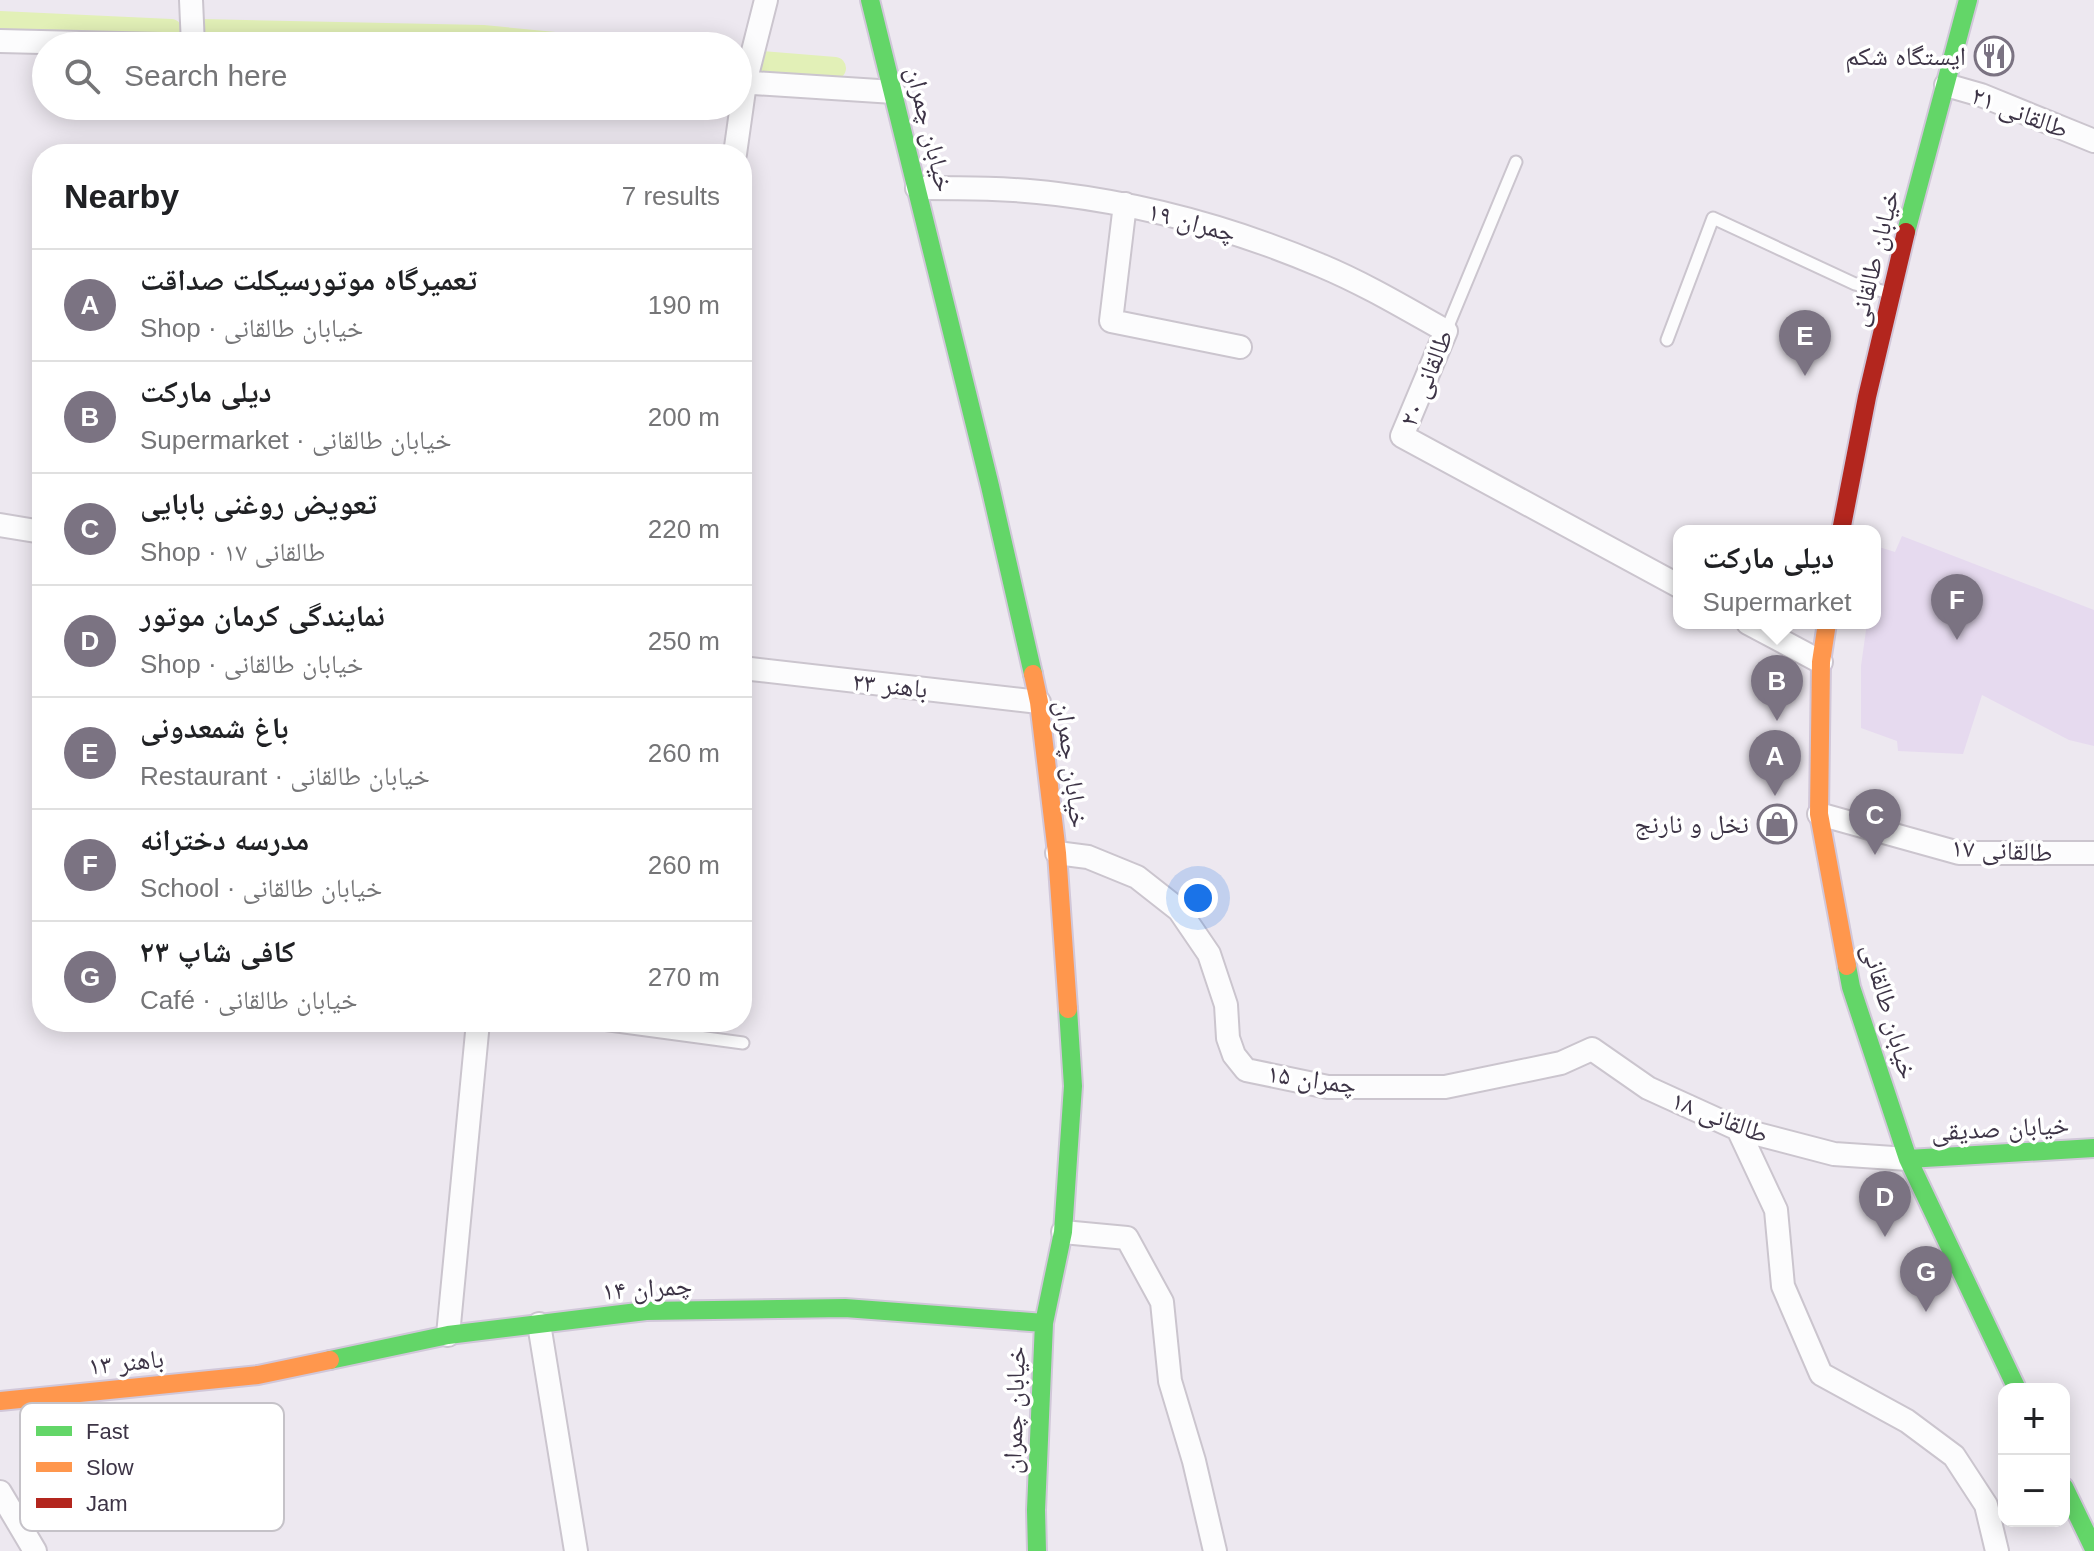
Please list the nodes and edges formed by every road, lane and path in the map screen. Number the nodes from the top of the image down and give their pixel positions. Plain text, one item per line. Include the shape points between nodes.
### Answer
1 (191, 0) edge
2 (766, 0) edge
3 (870, 0) edge
4 (1968, 0) edge
5 (192, 32) edge
6 (0, 41) edge
7 (32, 42) edge
8 (752, 48) edge
9 (752, 83) edge
10 (1946, 85) junction
11 (894, 92) junction
12 (738, 120) edge
13 (2094, 141) edge
14 (736, 144) edge
15 (1516, 162) dead end
16 (917, 188) junction
17 (1125, 204) junction
18 (1890, 293) junction
19 (1446, 331) junction
20 (1667, 340) dead end
21 (1240, 347) dead end
22 (0, 525) edge
23 (1842, 525) edge
24 (32, 530) edge
25 (1673, 583) edge
26 (1759, 629) edge
27 (1826, 629) edge
28 (1821, 662) junction
29 (752, 669) edge
30 (1039, 702) junction
31 (1819, 814) junction
32 (1057, 853) junction
33 (2094, 853) edge
34 (477, 1032) edge
35 (661, 1032) edge
36 (743, 1043) dead end
37 (1592, 1049) joint
38 (1738, 1129) junction
39 (2094, 1148) edge
40 (1908, 1159) junction
41 (1063, 1232) junction
42 (1044, 1323) junction
43 (539, 1324) junction
44 (448, 1335) junction
45 (258, 1375) joint
46 (2014, 1383) edge
47 (0, 1401) edge
48 (0, 1492) edge
49 (2070, 1499) edge
50 (20, 1526) edge
51 (23, 1531) edge
52 (2094, 1549) edge
53 (35, 1551) edge
54 (576, 1551) edge
55 (1037, 1551) edge
56 (1215, 1551) edge
57 (1997, 1551) edge

1 - 5 street
2 - 8 street
3 - 11 main road, خیابان چمران
4 - 10 main road, خیابان طالقانی
6 - 7 street
9 - 11 street
10 - 13 street, طالقانی ۲۱
10 - 18 main road, خیابان طالقانی
11 - 16 main road, خیابان چمران
12 - 14 street
15 - 19 lane, طالقانی ۲۰
16 - 17 street, چمران ۱۹ via 1043,192
16 - 30 main road, خیابان چمران
17 - 19 street, چمران ۱۹ via 1193,220 1323,266
17 - 21 street via 1111,321
18 - 20 lane via 1855,284 1713,218
18 - 23 main road, خیابان طالقانی
19 - 25 street, طالقانی ۲۰ via 1402,436
22 - 24 street
26 - 28 street
27 - 28 main road, خیابان طالقانی
28 - 31 main road, خیابان طالقانی
29 - 30 street, باهنر ۲۳
30 - 32 main road, خیابان چمران
31 - 33 street, طالقانی ۱۷ via 1959,853
31 - 40 main road, خیابان طالقانی via 1851,987
32 - 37 street, چمران ۱۵ via 1088,857 1137,877 1179,910 1209,954 1226,1005 1228,1038 1246,1070 1328,1087 1445,1087 1561,1063
32 - 41 main road, خیابان چمران via 1073,1086
34 - 44 street
35 - 36 lane
37 - 38 street, طالقانی ۱۸ via 1648,1088
38 - 40 street, طالقانی ۱۸ via 1834,1154
38 - 57 street via 1776,1210 1783,1286 1821,1374 1907,1421 1954,1456 1986,1505
39 - 40 main road, خیابان صدیقی
40 - 46 main road, خیابان طالقانی
41 - 42 main road, خیابان چمران
41 - 56 street via 1127,1238 1162,1302 1170,1381
42 - 43 main road, چمران ۱۴ via 845,1308 646,1311
42 - 55 main road, خیابان چمران
43 - 44 main road, چمران ۱۴
43 - 54 street
44 - 45 main road, چمران ۱۴
45 - 47 main road, باهنر ۱۳
48 - 50 street
49 - 52 main road
51 - 53 street

